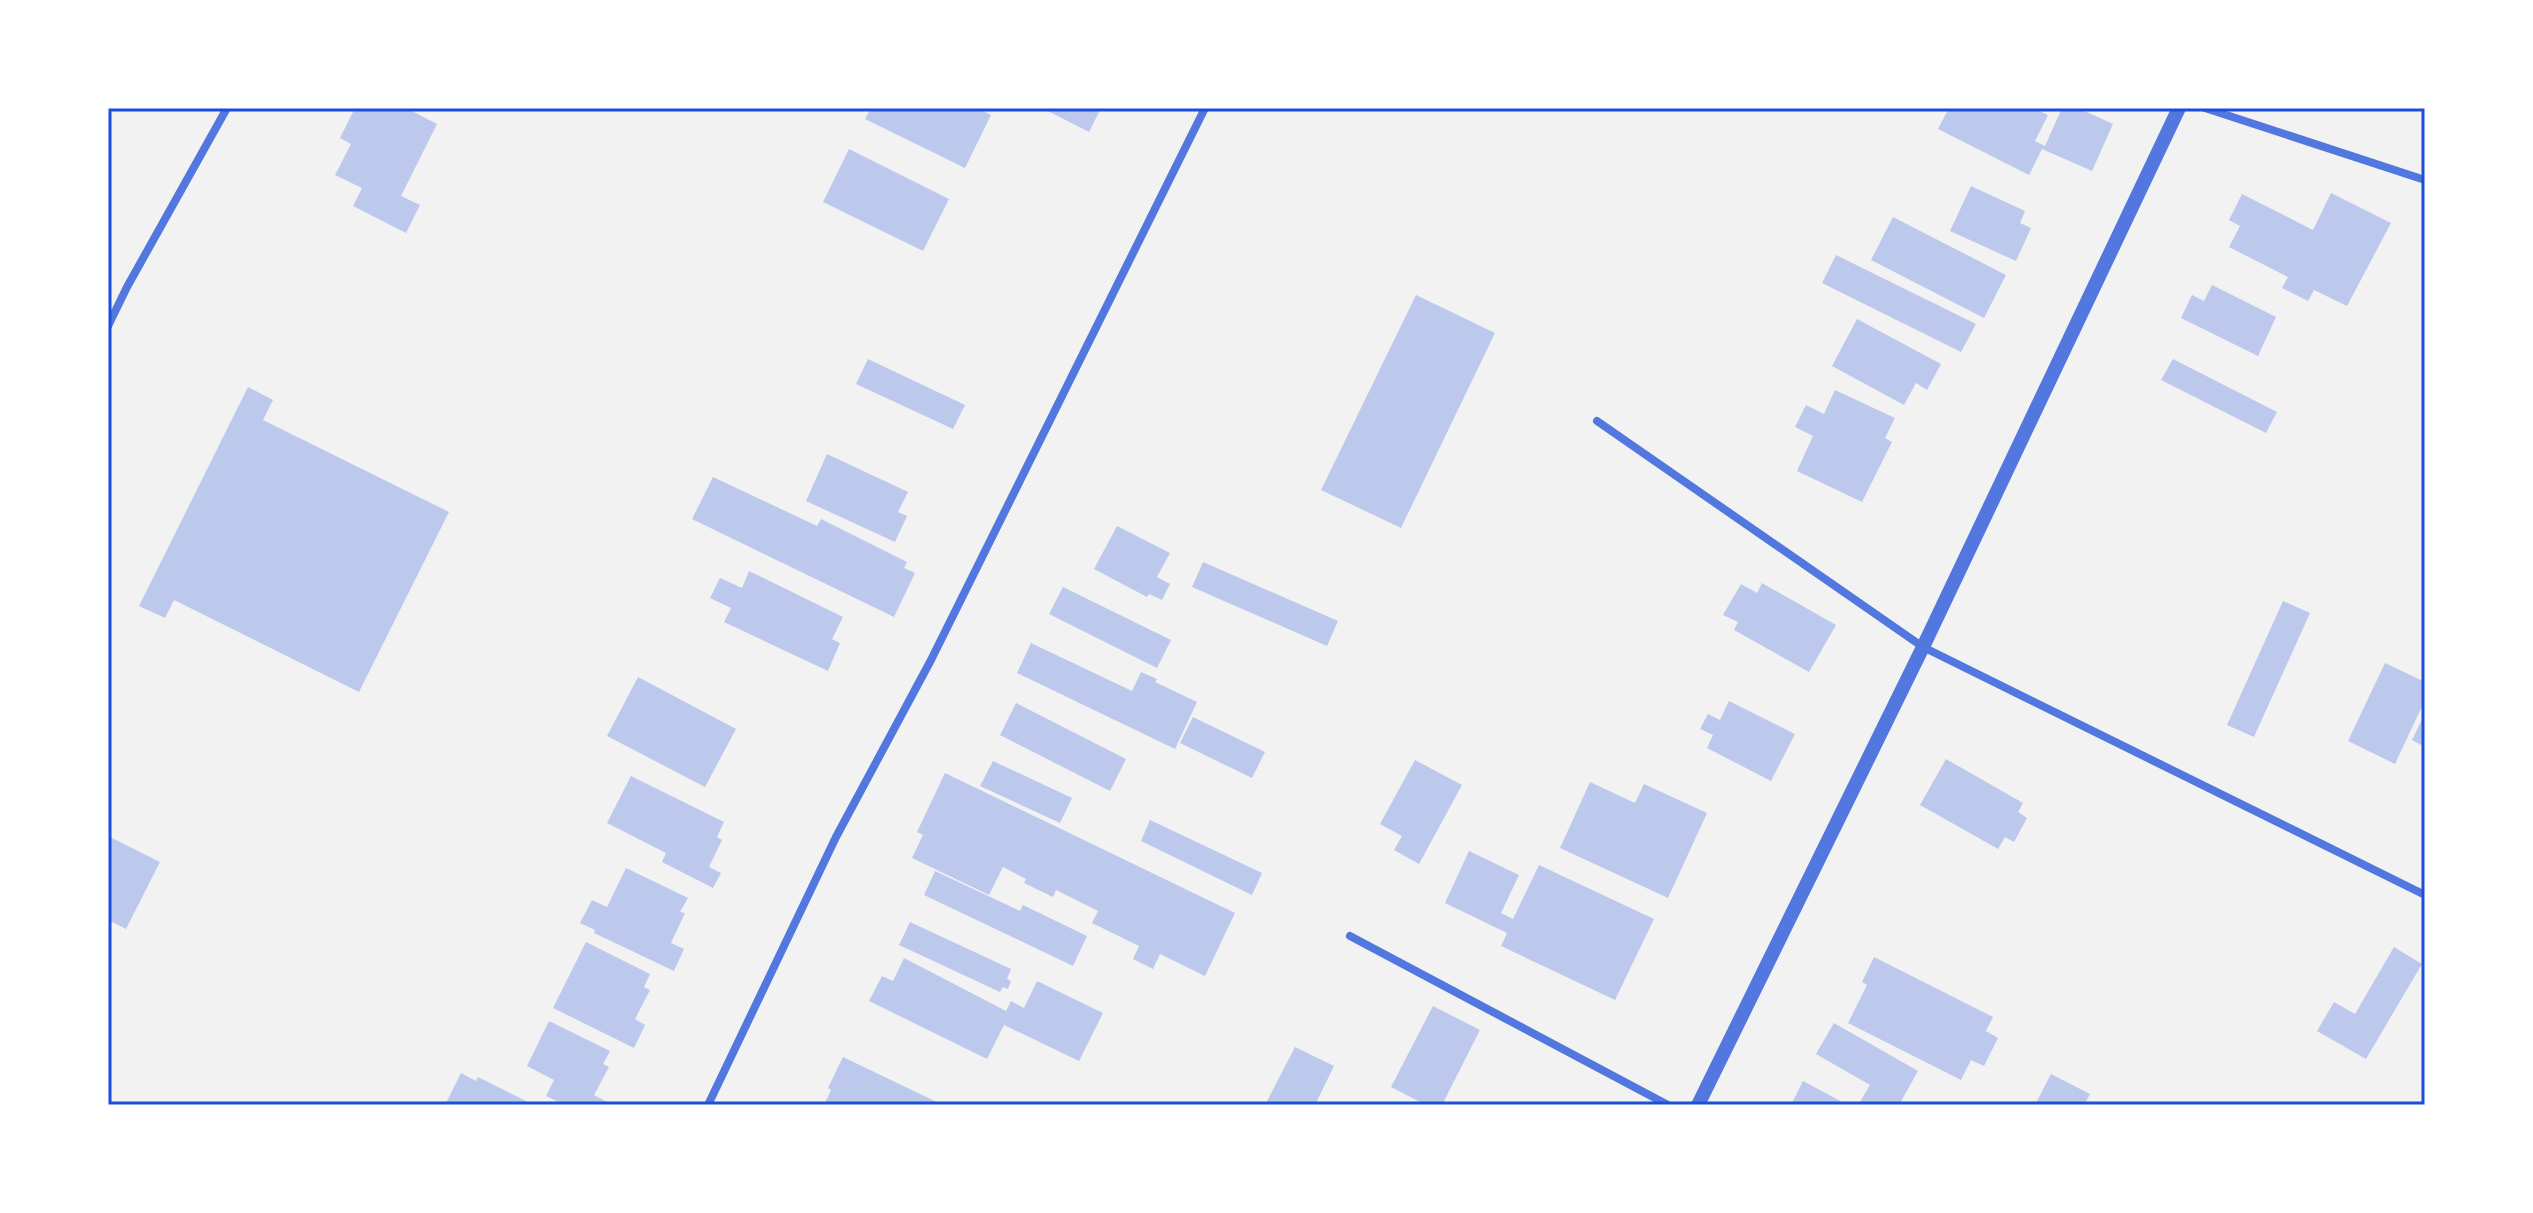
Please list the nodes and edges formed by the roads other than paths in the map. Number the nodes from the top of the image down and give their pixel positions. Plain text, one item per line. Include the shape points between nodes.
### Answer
1 (227, 108) edge
2 (1205, 108) edge
3 (2179, 108) edge
4 (2205, 108) edge
5 (2425, 180) edge
6 (108, 326) edge
7 (1597, 421) dead end
8 (1923, 647) junction
9 (2425, 895) edge
10 (1350, 936) dead end
11 (708, 1105) edge
12 (1668, 1105) edge
13 (1698, 1105) edge

1 - 6 street
2 - 11 street via 931,660 836,837
3 - 8 street
4 - 5 street
7 - 8 street
8 - 9 street
8 - 13 street
10 - 12 street

